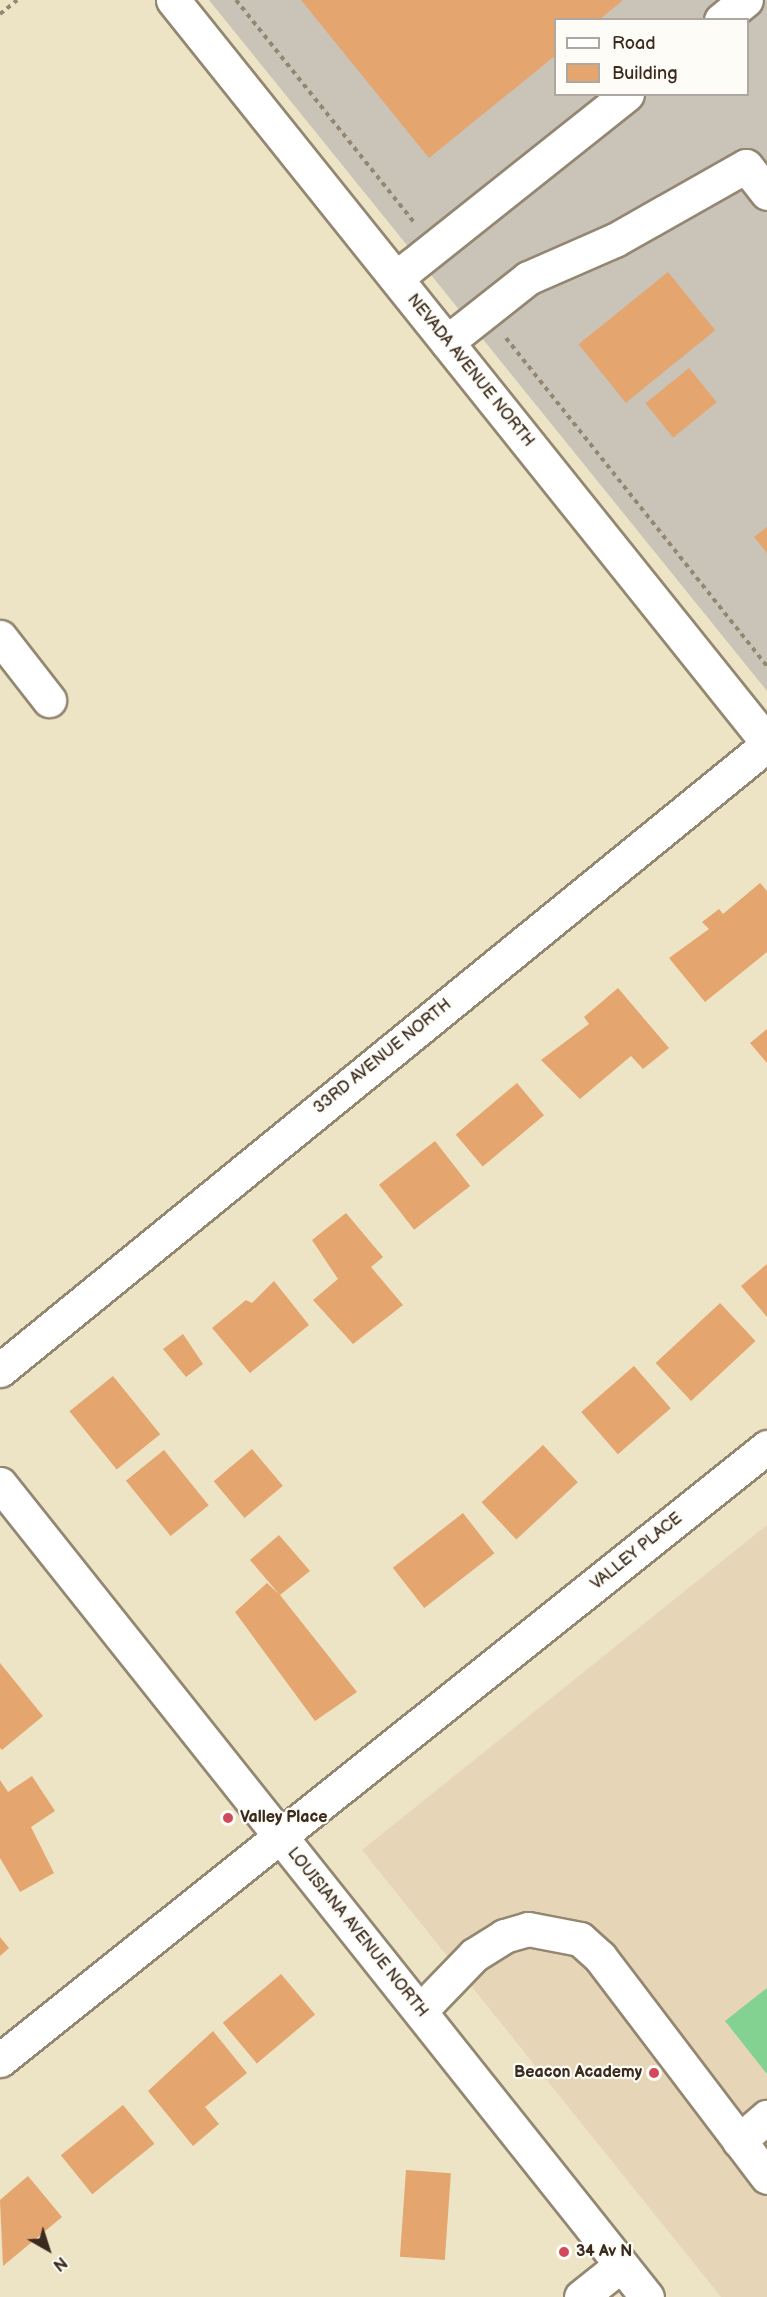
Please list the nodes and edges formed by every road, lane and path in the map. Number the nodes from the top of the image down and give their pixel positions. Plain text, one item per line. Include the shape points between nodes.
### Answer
1 (17, 0) edge
2 (173, 0) edge
3 (746, 0) edge
4 (0, 14) edge
5 (724, 18) edge
6 (624, 96) edge
7 (767, 193) edge
8 (396, 278) junction
9 (447, 342) junction
10 (0, 637) edge
11 (49, 700) dead end
12 (767, 743) edge
13 (0, 1370) edge
14 (767, 1447) edge
15 (0, 1484) edge
16 (283, 1839) junction
17 (420, 2011) junction
18 (0, 2060) edge
19 (767, 2117) edge
20 (739, 2140) junction
21 (767, 2177) edge
22 (621, 2265) junction
23 (581, 2297) edge
24 (647, 2297) edge

1 - 4 path
2 - 8 street, NEVADA AVENUE NORTH
3 - 5 street
6 - 8 street
7 - 9 street via 746,166 615,240 528,278
8 - 9 street, NEVADA AVENUE NORTH
9 - 12 street, NEVADA AVENUE NORTH
10 - 11 street
12 - 13 street, 33RD AVENUE NORTH
14 - 16 street, VALLEY PLACE
15 - 16 street, LOUISIANA AVENUE NORTH
16 - 17 street, LOUISIANA AVENUE NORTH
16 - 18 street, VALLEY PLACE
17 - 20 street via 474,1955 504,1936 528,1929 580,1939
17 - 22 street, LOUISIANA AVENUE NORTH
19 - 20 street
20 - 21 street
22 - 23 street
22 - 24 street, LOUISIANA AVENUE NORTH

